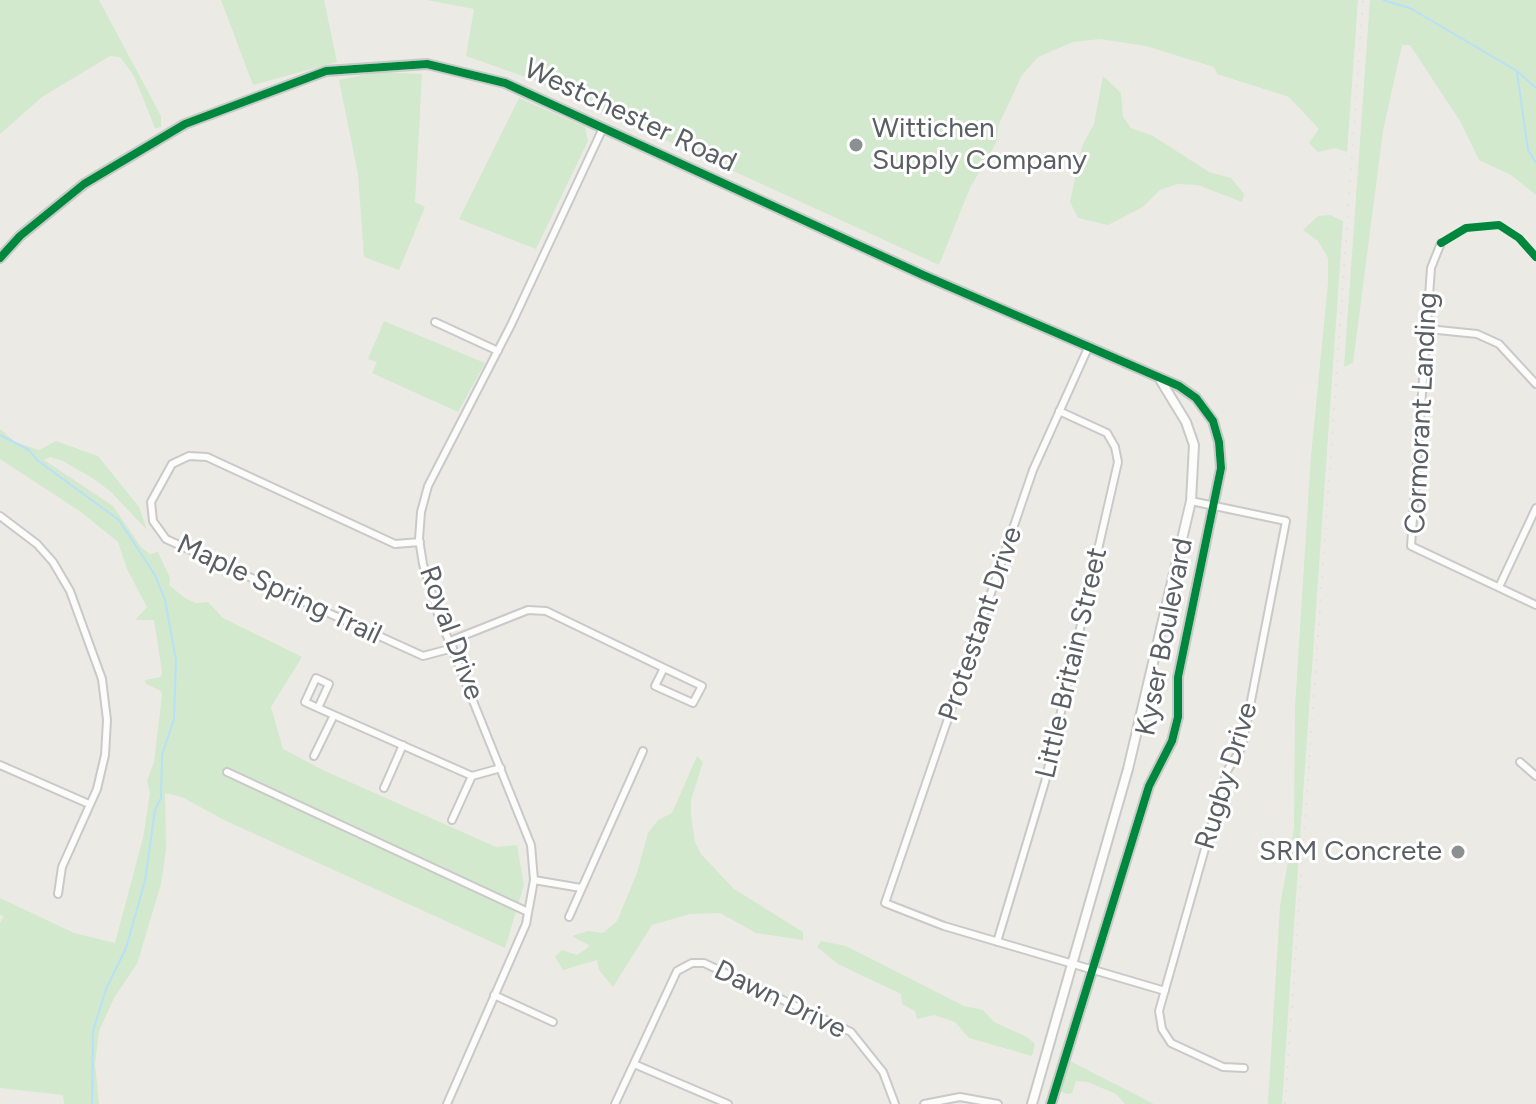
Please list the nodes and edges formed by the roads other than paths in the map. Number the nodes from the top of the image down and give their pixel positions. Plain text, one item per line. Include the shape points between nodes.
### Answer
1 (603, 128) junction
2 (1441, 243) dead end
3 (0, 258) edge
4 (435, 322) dead end
5 (1428, 329) junction
6 (1088, 348) junction
7 (498, 351) junction
8 (1161, 381) junction
9 (1536, 384) edge
10 (1059, 411) junction
11 (1191, 501) junction
12 (1213, 506) junction
13 (1536, 508) edge
14 (0, 516) edge
15 (420, 542) junction
16 (1499, 587) junction
17 (1536, 605) edge
18 (451, 645) junction
19 (664, 668) junction
20 (318, 708) junction
21 (334, 715) junction
22 (403, 745) junction
23 (643, 751) dead end
24 (314, 756) dead end
25 (1520, 762) dead end
26 (0, 765) edge
27 (501, 768) junction
28 (227, 772) dead end
29 (472, 776) junction
30 (1536, 776) edge
31 (384, 788) dead end
32 (89, 804) junction
33 (452, 820) dead end
34 (534, 880) junction
35 (581, 888) junction
36 (58, 894) dead end
37 (528, 912) junction
38 (569, 917) dead end
39 (997, 942) junction
40 (1070, 965) junction
41 (1092, 969) junction
42 (1165, 991) junction
43 (494, 995) junction
44 (553, 1022) dead end
45 (634, 1064) junction
46 (1244, 1068) dead end
47 (449, 1103) edge
48 (615, 1104) edge
49 (728, 1104) edge
50 (895, 1104) edge
51 (924, 1104) edge
52 (998, 1104) edge
53 (1032, 1104) edge
54 (1051, 1104) edge

1 - 3 street, Westchester Road via 471,72 427,64 326,71 185,124 135,151 84,184
1 - 6 street, Westchester Road
1 - 7 street, Royal Drive
2 - 5 street, Cormorant Landing via 1431,268
4 - 7 street
5 - 9 street via 1477,334 1499,344
5 - 16 street, Cormorant Landing via 1411,546
6 - 8 street, Westchester Road
6 - 10 street, Protestant Drive
7 - 15 street, Royal Drive via 428,486
8 - 11 street, Kyser Boulevard via 1194,445
8 - 12 street, Kyser Boulevard via 1196,398 1213,421 1221,468
10 - 39 street, Little Britain Street via 1107,433 1118,462 1045,782
10 - 39 street, Protestant Drive via 1033,470 885,903
11 - 12 street, Rugby Drive
11 - 40 street, Kyser Boulevard via 1132,755
12 - 41 street, Kyser Boulevard via 1178,677 1172,741 1149,786
12 - 42 street, Rugby Drive via 1286,521 1242,747 1227,771
13 - 16 street
14 - 32 street via 53,562 70,591 102,679 105,755
15 - 18 street, Royal Drive
15 - 18 street, Maple Spring Trail via 395,544 207,457 189,456 172,464 151,502 153,521 166,539 423,656
16 - 17 street, Cormorant Landing
18 - 19 street via 528,610 546,611
18 - 27 street, Royal Drive
19 - 19 street via 702,686 693,703 655,686
20 - 20 street via 329,684 316,678 305,702
20 - 21 street
21 - 22 street
21 - 24 street
22 - 29 street
22 - 31 street
23 - 35 street
25 - 30 street
26 - 32 street
27 - 29 street
27 - 34 street, Royal Drive via 531,845
28 - 37 street
29 - 33 street
32 - 36 street via 62,867
34 - 35 street
34 - 37 street, Royal Drive
35 - 38 street
37 - 43 street, Royal Drive
39 - 40 street
40 - 41 street
40 - 53 street, Kyser Boulevard
41 - 42 street
41 - 54 street, Kyser Boulevard
42 - 46 street, Rugby Drive via 1160,1020 1171,1043 1223,1067
43 - 44 street
43 - 47 street, Royal Drive
45 - 48 street, Dawn Drive
45 - 49 street
45 - 50 street, Dawn Drive via 677,971 704,963 851,1032 883,1072
51 - 52 street via 960,1097

